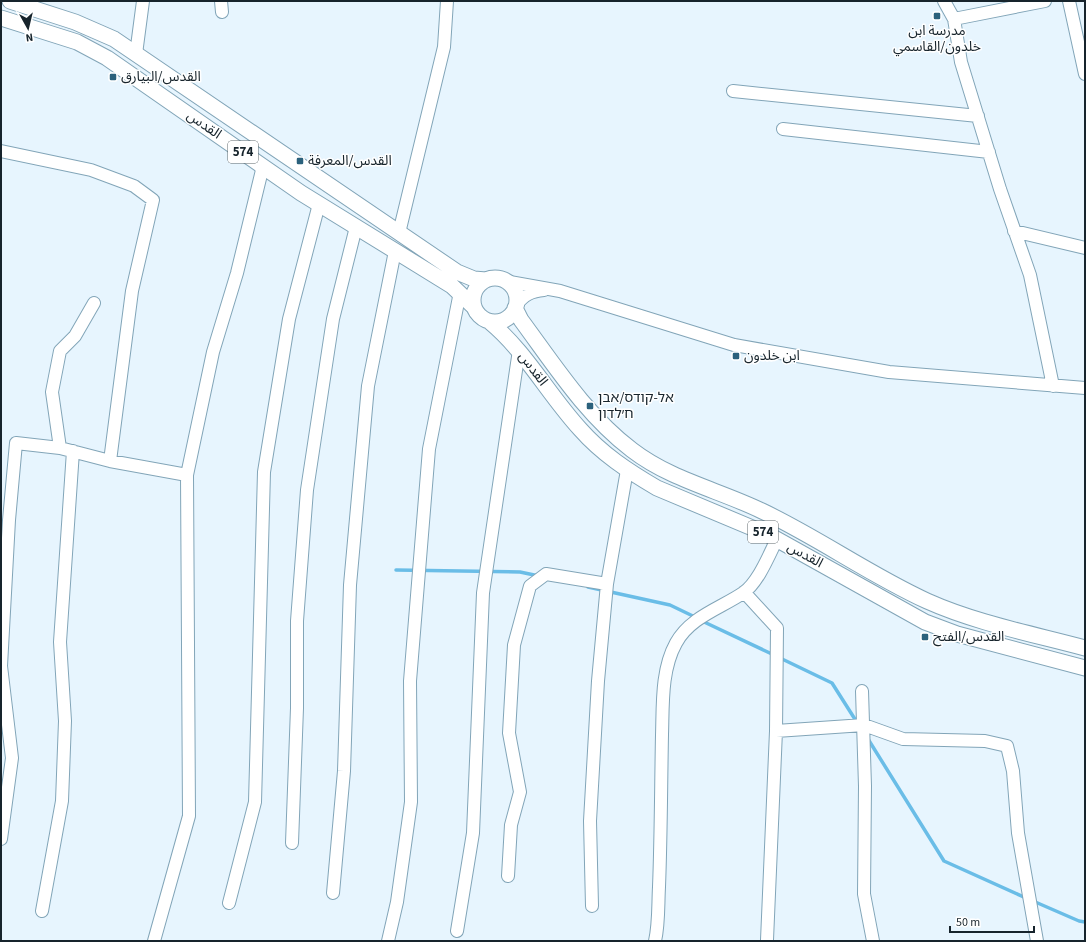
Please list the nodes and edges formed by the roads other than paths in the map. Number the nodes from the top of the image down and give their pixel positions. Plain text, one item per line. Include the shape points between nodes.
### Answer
1 (10, 1) edge
2 (143, 1) edge
3 (447, 1) edge
4 (944, 1) edge
5 (1045, 1) edge
6 (1069, 1) edge
7 (1, 18) edge
8 (954, 19) junction
9 (136, 54) junction
10 (1085, 74) edge
11 (733, 91) dead end
12 (978, 116) junction
13 (783, 129) dead end
14 (1, 150) edge
15 (989, 152) junction
16 (263, 166) junction
17 (319, 204) junction
18 (356, 227) junction
19 (1014, 231) junction
20 (399, 232) junction
21 (1085, 248) edge
22 (395, 251) junction
23 (486, 280) junction
24 (505, 281) junction
25 (549, 289) junction
26 (460, 292) junction
27 (94, 303) dead end
28 (515, 306) junction
29 (474, 307) junction
30 (490, 322) junction
31 (519, 350) junction
32 (1053, 386) junction
33 (1085, 388) edge
34 (60, 448) junction
35 (73, 451) junction
36 (110, 461) junction
37 (627, 470) junction
38 (187, 476) junction
39 (777, 539) junction
40 (607, 584) junction
41 (744, 592) junction
42 (1085, 648) edge
43 (1085, 668) edge
44 (862, 691) dead end
45 (864, 725) junction
46 (776, 731) junction
47 (1, 839) edge
48 (292, 842) dead end
49 (508, 876) dead end
50 (333, 892) dead end
51 (229, 903) dead end
52 (592, 906) dead end
53 (42, 912) dead end
54 (457, 931) dead end
55 (767, 940) dead end
56 (154, 941) edge
57 (388, 941) edge
58 (655, 941) edge
59 (873, 941) edge
60 (1037, 941) edge

1 - 9 main road, القدس / 574 via 87,27 114,39
2 - 9 street
3 - 20 street via 444,47
4 - 8 street
5 - 8 street
6 - 10 street
7 - 16 main road, القدس / 574 via 77,42 107,58
8 - 12 street via 961,62
9 - 20 main road, القدس / 574
11 - 12 street
12 - 15 street
13 - 15 street
14 - 36 street via 91,170 134,186 153,200 132,291
15 - 19 street
16 - 17 main road, القدس / 574
16 - 38 street via 237,273 213,352
17 - 18 main road, القدس / 574
17 - 51 street via 289,319 264,472 255,802
18 - 22 main road, القدس / 574
18 - 48 street via 333,319 307,490 297,621 298,708
19 - 21 street
19 - 32 street via 1030,275
20 - 23 main road, القدس / 574 via 457,272 467,277
22 - 26 main road, القدس / 574
22 - 50 street via 368,386 350,585 344,771
23 - 24 main road, 574 via 492,278
23 - 29 main road via 475,290
24 - 25 street
24 - 28 main road, 574 via 514,291
25 - 28 street via 522,297
25 - 32 street via 734,345 889,372
26 - 29 main road, القدس / 574
26 - 57 street via 429,449 410,681 411,802 397,902
27 - 34 street via 74,336 60,351 52,392
28 - 30 main road via 509,317
28 - 42 main road, القدس / 574 via 521,320 573,392 600,422 632,450 652,463 675,476 760,510 929,602 966,615
29 - 30 main road, 574 via 479,316
30 - 31 main road, القدس / 574
31 - 37 main road, القدس / 574 via 580,429 608,457
31 - 54 street via 483,593 473,833
32 - 33 street
34 - 35 street
34 - 47 street via 16,443 1,666 12,758
35 - 36 street
35 - 53 street via 60,642 65,721 62,801
36 - 38 street
37 - 39 main road, القدس / 574 via 657,488
37 - 40 street
38 - 56 street via 188,816
39 - 41 street via 758,575
39 - 43 main road, القدس / 574 via 904,611 941,629
40 - 49 street via 546,574 530,586 514,645 509,733 520,792 511,825
40 - 52 street via 598,681 590,821
41 - 46 street via 777,628
41 - 58 street via 703,615 676,642 670,656 663,717
44 - 45 street
45 - 46 street
45 - 59 street via 864,894
45 - 60 street via 903,739 985,742 1007,746 1013,771 1018,833
46 - 55 street

